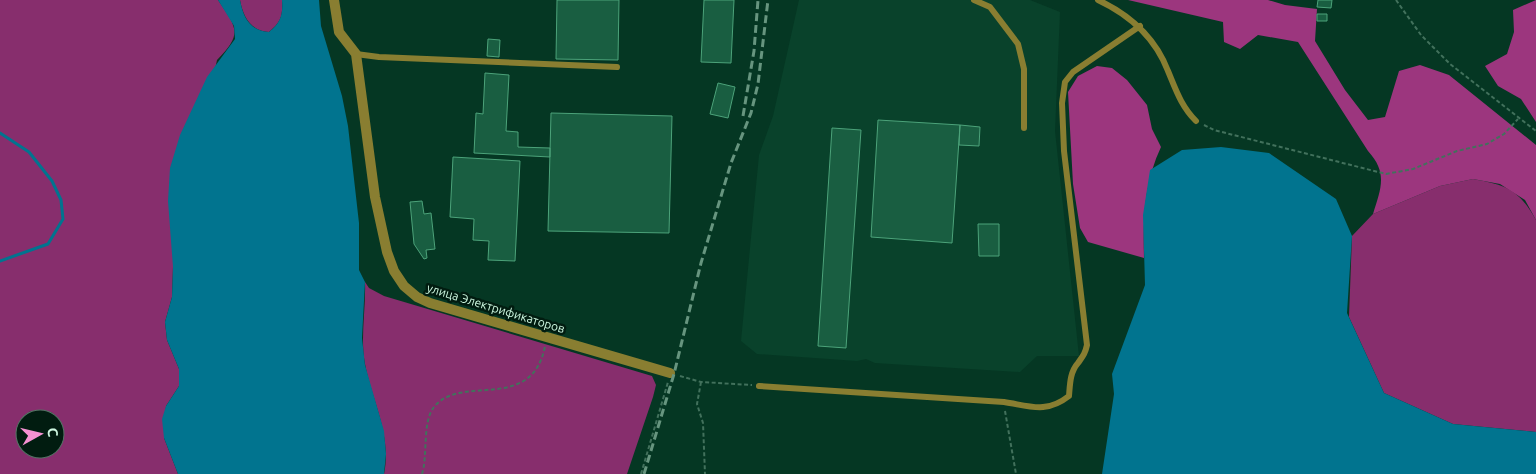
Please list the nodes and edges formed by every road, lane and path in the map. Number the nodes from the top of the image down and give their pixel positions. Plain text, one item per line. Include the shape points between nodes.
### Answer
1 (334, 0) edge
2 (974, 0) edge
3 (1098, 0) edge
4 (1396, 0) edge
5 (1140, 26) junction
6 (356, 54) junction
7 (616, 67) dead end
8 (1518, 119) junction
9 (1196, 121) joint
10 (1024, 128) dead end
11 (1536, 131) edge
12 (547, 336) junction
13 (670, 373) joint
14 (683, 377) dead end
15 (701, 382) junction
16 (759, 386) joint
17 (1004, 402) junction
18 (422, 474) edge
19 (641, 474) edge
20 (705, 474) edge
21 (1016, 474) edge

1 - 6 street, улица Электрификаторов via 340,32
2 - 10 lane via 990,7 1018,44 1024,69
3 - 5 lane via 1119,10
4 - 8 path via 1421,34 1450,64
5 - 9 lane via 1167,68 1184,110
5 - 17 lane via 1073,72 1065,82 1062,103 1064,152 1088,345 1084,357 1070,379 1069,396 1057,405 1043,408
6 - 7 lane
6 - 12 street, улица Электрификаторов via 375,197 387,252 404,286 430,303
8 - 9 path via 1504,134 1487,144 1458,151 1413,169 1386,174 1214,130
8 - 11 path
12 - 13 street, улица Электрификаторов
12 - 18 path via 543,359 533,374 497,391 443,398 433,409
13 - 19 path
14 - 15 path
15 - 16 path
15 - 20 path via 696,404 703,423
16 - 17 lane
17 - 21 path

